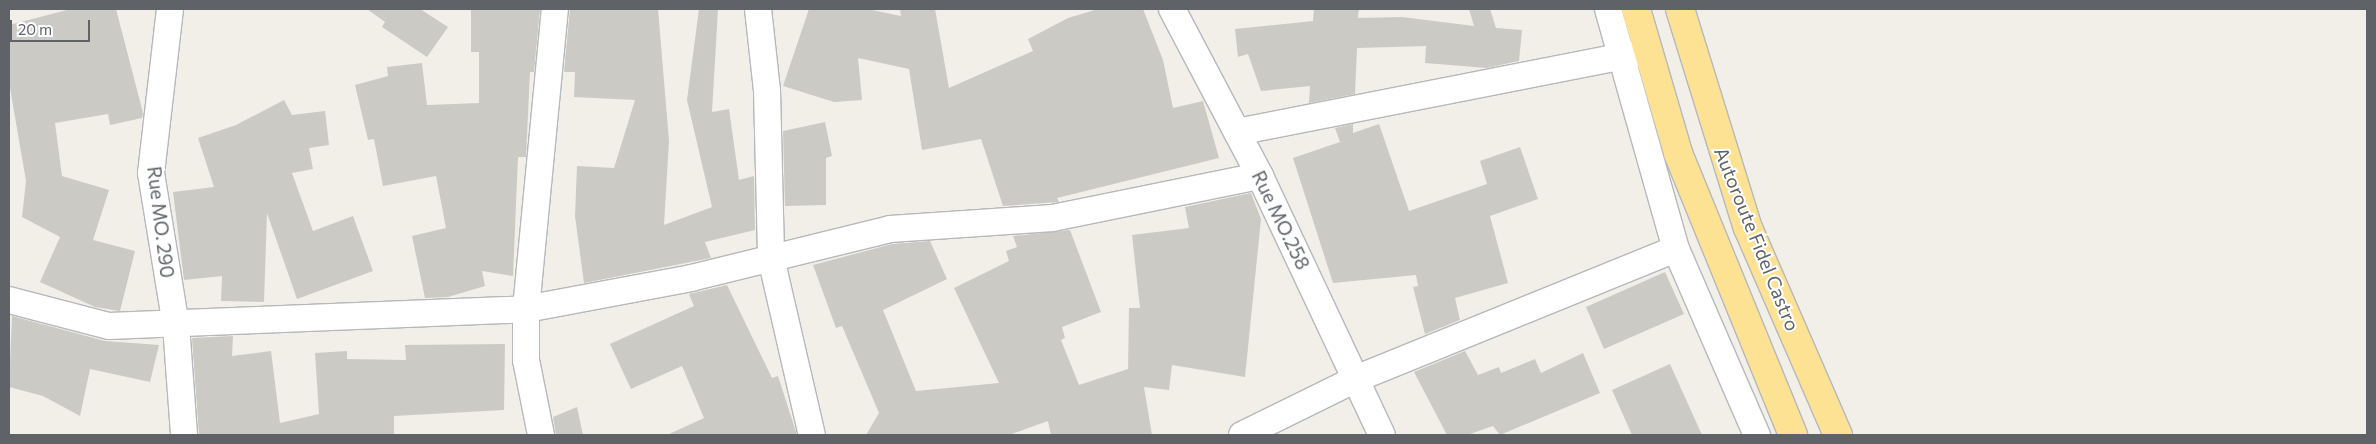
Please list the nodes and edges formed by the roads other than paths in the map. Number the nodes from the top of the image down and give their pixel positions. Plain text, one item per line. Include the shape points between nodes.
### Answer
1 (170, 9) edge
2 (555, 9) edge
3 (758, 9) edge
4 (1172, 9) edge
5 (1608, 9) edge
6 (1636, 9) edge
7 (1680, 9) edge
8 (1647, 49) junction
9 (1620, 61) junction
10 (1237, 132) junction
11 (1260, 176) junction
12 (1676, 249) junction
13 (772, 258) junction
14 (9, 300) edge
15 (526, 309) junction
16 (176, 325) junction
17 (1358, 378) junction
18 (184, 435) edge
19 (540, 435) edge
20 (812, 435) edge
21 (1242, 435) edge
22 (1382, 435) edge
23 (1757, 435) edge
24 (1793, 435) edge
25 (1838, 435) edge

1 - 16 street, Rue MO. 290 via 151,174
2 - 15 street
3 - 13 street via 767,90
4 - 10 street, Rue MO.258
5 - 9 street
6 - 8 highway
7 - 25 highway, Autoroute Fidel Castro via 1748,228
8 - 9 street
8 - 24 highway via 1709,236
9 - 10 street
9 - 12 street
10 - 11 street, Rue MO.258
11 - 13 street via 1053,218 890,229
11 - 17 street, Rue MO.258
12 - 17 street
12 - 23 street
13 - 15 street
13 - 20 street
14 - 16 street via 109,326
15 - 16 street
15 - 19 street via 526,360
16 - 18 street, Rue MO. 290
17 - 21 street
17 - 22 street, Rue MO.258

